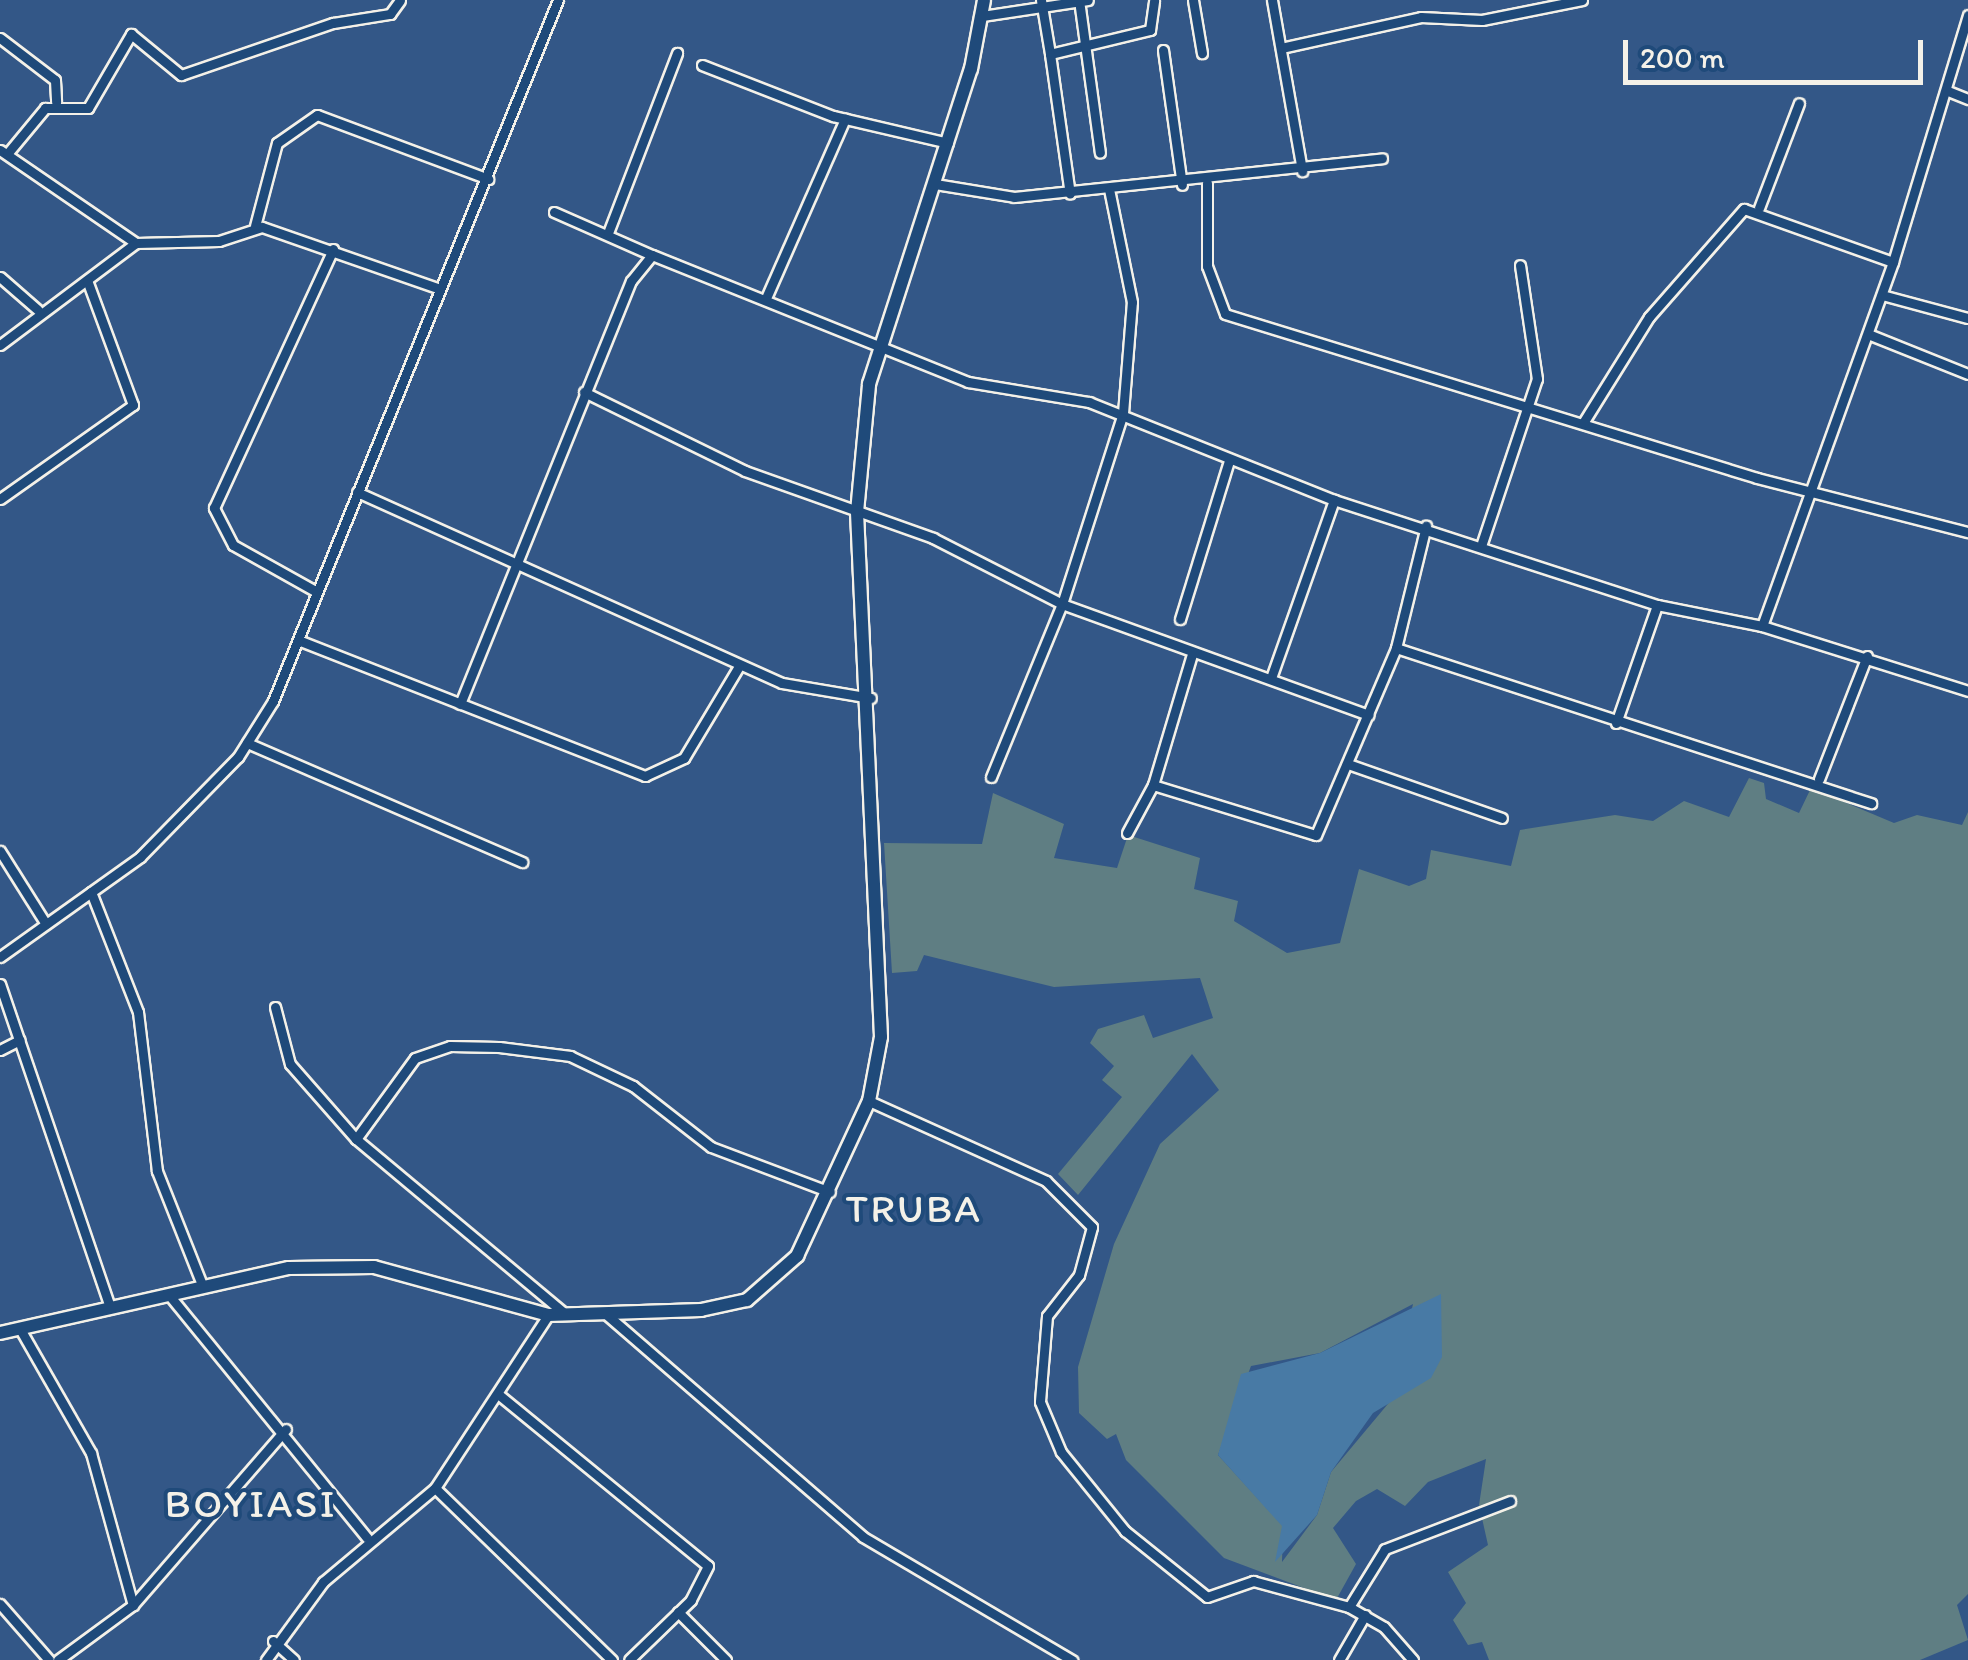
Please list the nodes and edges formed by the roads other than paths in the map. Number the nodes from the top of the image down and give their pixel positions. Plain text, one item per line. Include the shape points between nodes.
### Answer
1 (400, 0) edge
2 (558, 0) edge
3 (984, 0) edge
4 (1154, 0) edge
5 (1193, 0) edge
6 (1285, 0) edge
7 (1447, 0) edge
8 (1525, 0) edge
9 (1582, 0) edge
10 (1082, 1) edge
11 (1272, 1) edge
12 (1042, 5) edge
13 (1528, 15) junction
14 (1968, 15) edge
15 (982, 16) junction
16 (1450, 16) junction
17 (0, 38) edge
18 (1086, 46) junction
19 (1282, 48) junction
20 (1163, 50) dead end
21 (677, 53) dead end
22 (1202, 53) dead end
23 (1050, 54) junction
24 (702, 65) dead end
25 (1948, 91) junction
26 (1968, 98) edge
27 (56, 102) junction
28 (1798, 103) dead end
29 (845, 120) junction
30 (948, 143) junction
31 (4, 152) edge
32 (1100, 154) dead end
33 (1382, 158) dead end
34 (1302, 171) junction
35 (488, 179) junction
36 (1207, 182) junction
37 (935, 184) junction
38 (1182, 185) junction
39 (1109, 189) junction
40 (1070, 194) junction
41 (1759, 208) junction
42 (554, 212) dead end
43 (255, 226) junction
44 (608, 232) junction
45 (136, 243) junction
46 (333, 250) junction
47 (652, 255) junction
48 (1894, 262) junction
49 (1520, 265) dead end
50 (0, 277) edge
51 (87, 280) junction
52 (440, 289) junction
53 (1882, 295) junction
54 (766, 298) junction
55 (38, 310) junction
56 (1968, 318) edge
57 (1868, 334) junction
58 (878, 340) junction
59 (0, 344) edge
60 (1968, 374) edge
61 (584, 392) junction
62 (1533, 408) junction
63 (1123, 413) junction
64 (1583, 422) junction
65 (1229, 461) junction
66 (1815, 487) junction
67 (357, 492) junction
68 (0, 499) edge
69 (1334, 500) junction
70 (857, 512) junction
71 (1426, 526) junction
72 (1968, 532) edge
73 (1482, 543) junction
74 (518, 572) junction
75 (317, 592) junction
76 (1062, 604) junction
77 (1657, 605) junction
78 (1180, 618) dead end
79 (1762, 626) junction
80 (298, 640) junction
81 (1396, 648) junction
82 (1192, 654) junction
83 (1867, 656) junction
84 (739, 666) junction
85 (1270, 678) junction
86 (1968, 691) edge
87 (870, 698) junction
88 (460, 704) junction
89 (1368, 715) junction
90 (1616, 723) junction
91 (247, 743) junction
92 (1348, 764) junction
93 (991, 776) dead end
94 (1819, 779) junction
95 (1153, 785) junction
96 (1871, 803) dead end
97 (1502, 818) dead end
98 (1127, 833) dead end
99 (0, 851) edge
100 (522, 862) dead end
101 (90, 892) junction
102 (46, 924) junction
103 (0, 957) edge
104 (0, 984) edge
105 (275, 1008) dead end
106 (20, 1040) junction
107 (0, 1050) edge
108 (869, 1101) junction
109 (356, 1139) junction
110 (830, 1192) junction
111 (203, 1287) junction
112 (169, 1295) junction
113 (110, 1308) junction
114 (565, 1314) junction
115 (548, 1315) junction
116 (606, 1315) junction
117 (20, 1329) junction
118 (0, 1334) edge
119 (498, 1394) junction
120 (286, 1429) junction
121 (435, 1488) junction
122 (1510, 1502) dead end
123 (367, 1538) junction
124 (0, 1604) edge
125 (133, 1605) junction
126 (1349, 1606) junction
127 (678, 1612) junction
128 (1365, 1615) junction
129 (273, 1641) junction
130 (80, 1648) junction
131 (49, 1660) edge
132 (58, 1660) edge
133 (88, 1660) edge
134 (266, 1660) edge
135 (294, 1660) edge
136 (612, 1660) edge
137 (629, 1660) edge
138 (726, 1660) edge
139 (1072, 1660) edge
140 (1339, 1660) edge
141 (1413, 1660) edge

1 - 27 street via 390,14 307,30 182,75 131,34 88,108
2 - 35 street
3 - 15 street
4 - 18 street via 1155,27
5 - 22 street
6 - 11 street
7 - 16 street
8 - 13 street
9 - 13 street
10 - 12 street
10 - 18 street
11 - 19 street
12 - 15 street
12 - 23 street
13 - 16 street
14 - 25 street
15 - 30 street
16 - 19 street
17 - 27 street via 55,80
18 - 23 street
18 - 32 street
19 - 34 street
20 - 38 street
21 - 44 street
23 - 40 street
24 - 29 street
25 - 26 street
25 - 48 street
27 - 31 street
28 - 41 street
29 - 30 street
29 - 54 street
30 - 37 street
31 - 45 street
33 - 34 street
34 - 36 street
35 - 43 street via 317,115 277,143
35 - 52 street
36 - 38 street
36 - 62 street via 1207,266 1225,314
37 - 40 street via 975,198
37 - 58 street
38 - 39 street
39 - 40 street
39 - 63 street via 1132,302
41 - 48 street
41 - 64 street via 1735,214 1648,318
42 - 44 street
43 - 45 street via 219,241
43 - 46 street
44 - 47 street
45 - 51 street
46 - 52 street
46 - 75 street via 214,508 232,545
47 - 54 street
47 - 61 street via 638,265
48 - 53 street
49 - 62 street via 1536,353
50 - 55 street
51 - 55 street
51 - 68 street via 132,405
52 - 67 street
53 - 56 street
53 - 57 street
54 - 58 street
55 - 59 street
57 - 60 street
57 - 66 street
58 - 63 street via 968,382
58 - 70 street
61 - 70 street via 744,472
61 - 74 street
62 - 64 street
62 - 73 street
63 - 65 street
63 - 76 street
64 - 66 street
65 - 69 street
65 - 78 street
66 - 72 street
66 - 79 street
67 - 74 street
67 - 75 street
69 - 71 street
69 - 85 street
70 - 76 street via 932,538
70 - 87 street
71 - 73 street
71 - 81 street
73 - 77 street
74 - 84 street
74 - 88 street
75 - 80 street
76 - 82 street
76 - 93 street
77 - 79 street
77 - 90 street
79 - 83 street
80 - 88 street
80 - 91 street
81 - 89 street
81 - 90 street
82 - 85 street
82 - 95 street
83 - 86 street
83 - 94 street
84 - 87 street via 829,697
84 - 88 street via 684,758 645,776
85 - 89 street
87 - 108 street via 883,994
89 - 92 street
90 - 94 street
91 - 100 street
91 - 101 street via 189,811
92 - 95 street via 1311,836
92 - 97 street
94 - 96 street
95 - 98 street
99 - 102 street
101 - 102 street
101 - 111 street via 138,1012 157,1170
102 - 103 street
104 - 106 street
105 - 109 street via 290,1064
106 - 107 street
106 - 113 street
108 - 110 street
108 - 126 street via 1046,1181 1092,1227 1079,1275 1048,1316 1040,1402 1061,1452 1125,1531 1207,1597 1253,1581
109 - 110 street via 414,1058 450,1046 499,1047 570,1056 633,1086 711,1147
109 - 114 street
110 - 116 street via 797,1256 746,1300
111 - 112 street
111 - 115 street via 289,1268 374,1267
112 - 113 street
112 - 120 street via 212,1355
113 - 117 street
114 - 115 street
114 - 116 street
115 - 119 street
116 - 139 street via 863,1537
117 - 118 street
117 - 125 street via 91,1454
119 - 121 street
119 - 127 street via 706,1562 702,1586
120 - 123 street
120 - 125 street
121 - 123 street
121 - 136 street
122 - 126 street via 1385,1549
123 - 129 street
124 - 131 street
125 - 130 street
126 - 128 street
127 - 137 street
127 - 138 street
128 - 140 street
128 - 141 street
129 - 134 street
129 - 135 street
130 - 132 street
130 - 133 street

